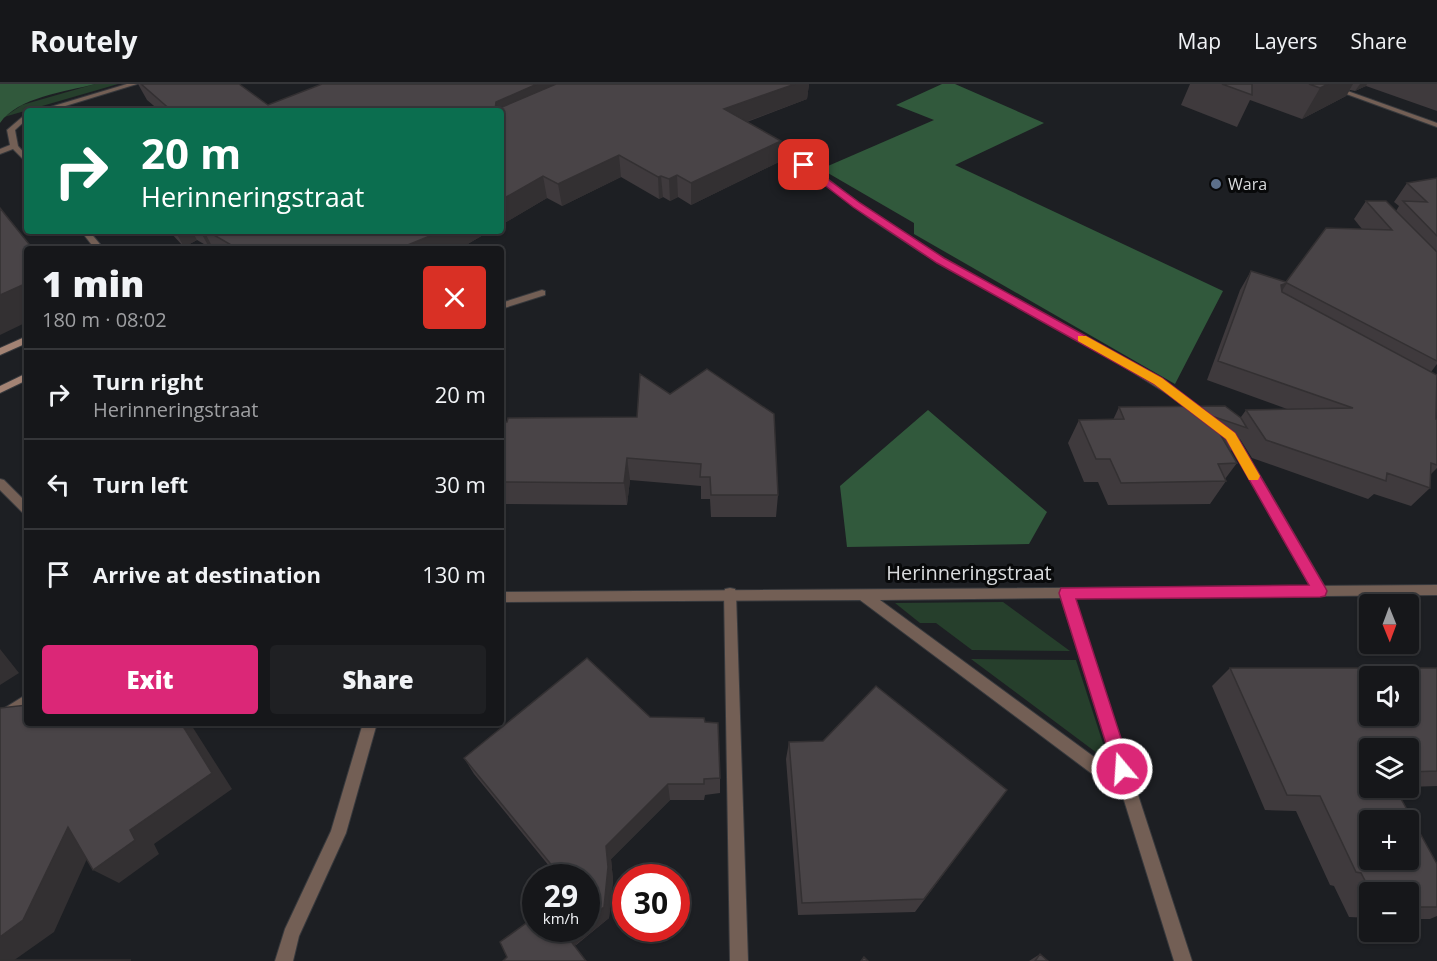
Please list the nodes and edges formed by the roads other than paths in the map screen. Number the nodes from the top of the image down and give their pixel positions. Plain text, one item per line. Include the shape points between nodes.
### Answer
1 (134, 84) edge
2 (1322, 84) edge
3 (51, 108) edge
4 (24, 118) edge
5 (1437, 124) edge
6 (14, 146) junction
7 (0, 152) edge
8 (24, 158) edge
9 (804, 165) dead end
10 (88, 234) edge
11 (98, 246) edge
12 (542, 292) dead end
13 (504, 305) edge
14 (24, 340) edge
15 (0, 352) edge
16 (24, 378) edge
17 (0, 390) edge
18 (0, 483) edge
19 (24, 507) edge
20 (1437, 590) edge
21 (1320, 591) junction
22 (729, 593) junction
23 (861, 593) junction
24 (1066, 593) junction
25 (504, 597) edge
26 (24, 702) edge
27 (0, 719) edge
28 (368, 726) edge
29 (1130, 792) junction
30 (284, 961) edge
31 (739, 961) edge
32 (1183, 961) edge

1 - 3 street
2 - 5 street
4 - 6 street via 12,130
6 - 7 street
6 - 8 street
9 - 21 street via 940,261 1158,381 1231,436
10 - 11 street
12 - 13 street
14 - 15 street
16 - 17 street
18 - 19 street
20 - 21 street, Herinneringstraat
21 - 24 street, Herinneringstraat
22 - 23 street, Herinneringstraat
22 - 25 street, Herinneringstraat
22 - 31 street
23 - 24 street, Herinneringstraat
23 - 29 street
24 - 29 street
26 - 27 street
28 - 30 street via 339,833 291,935
29 - 32 street

